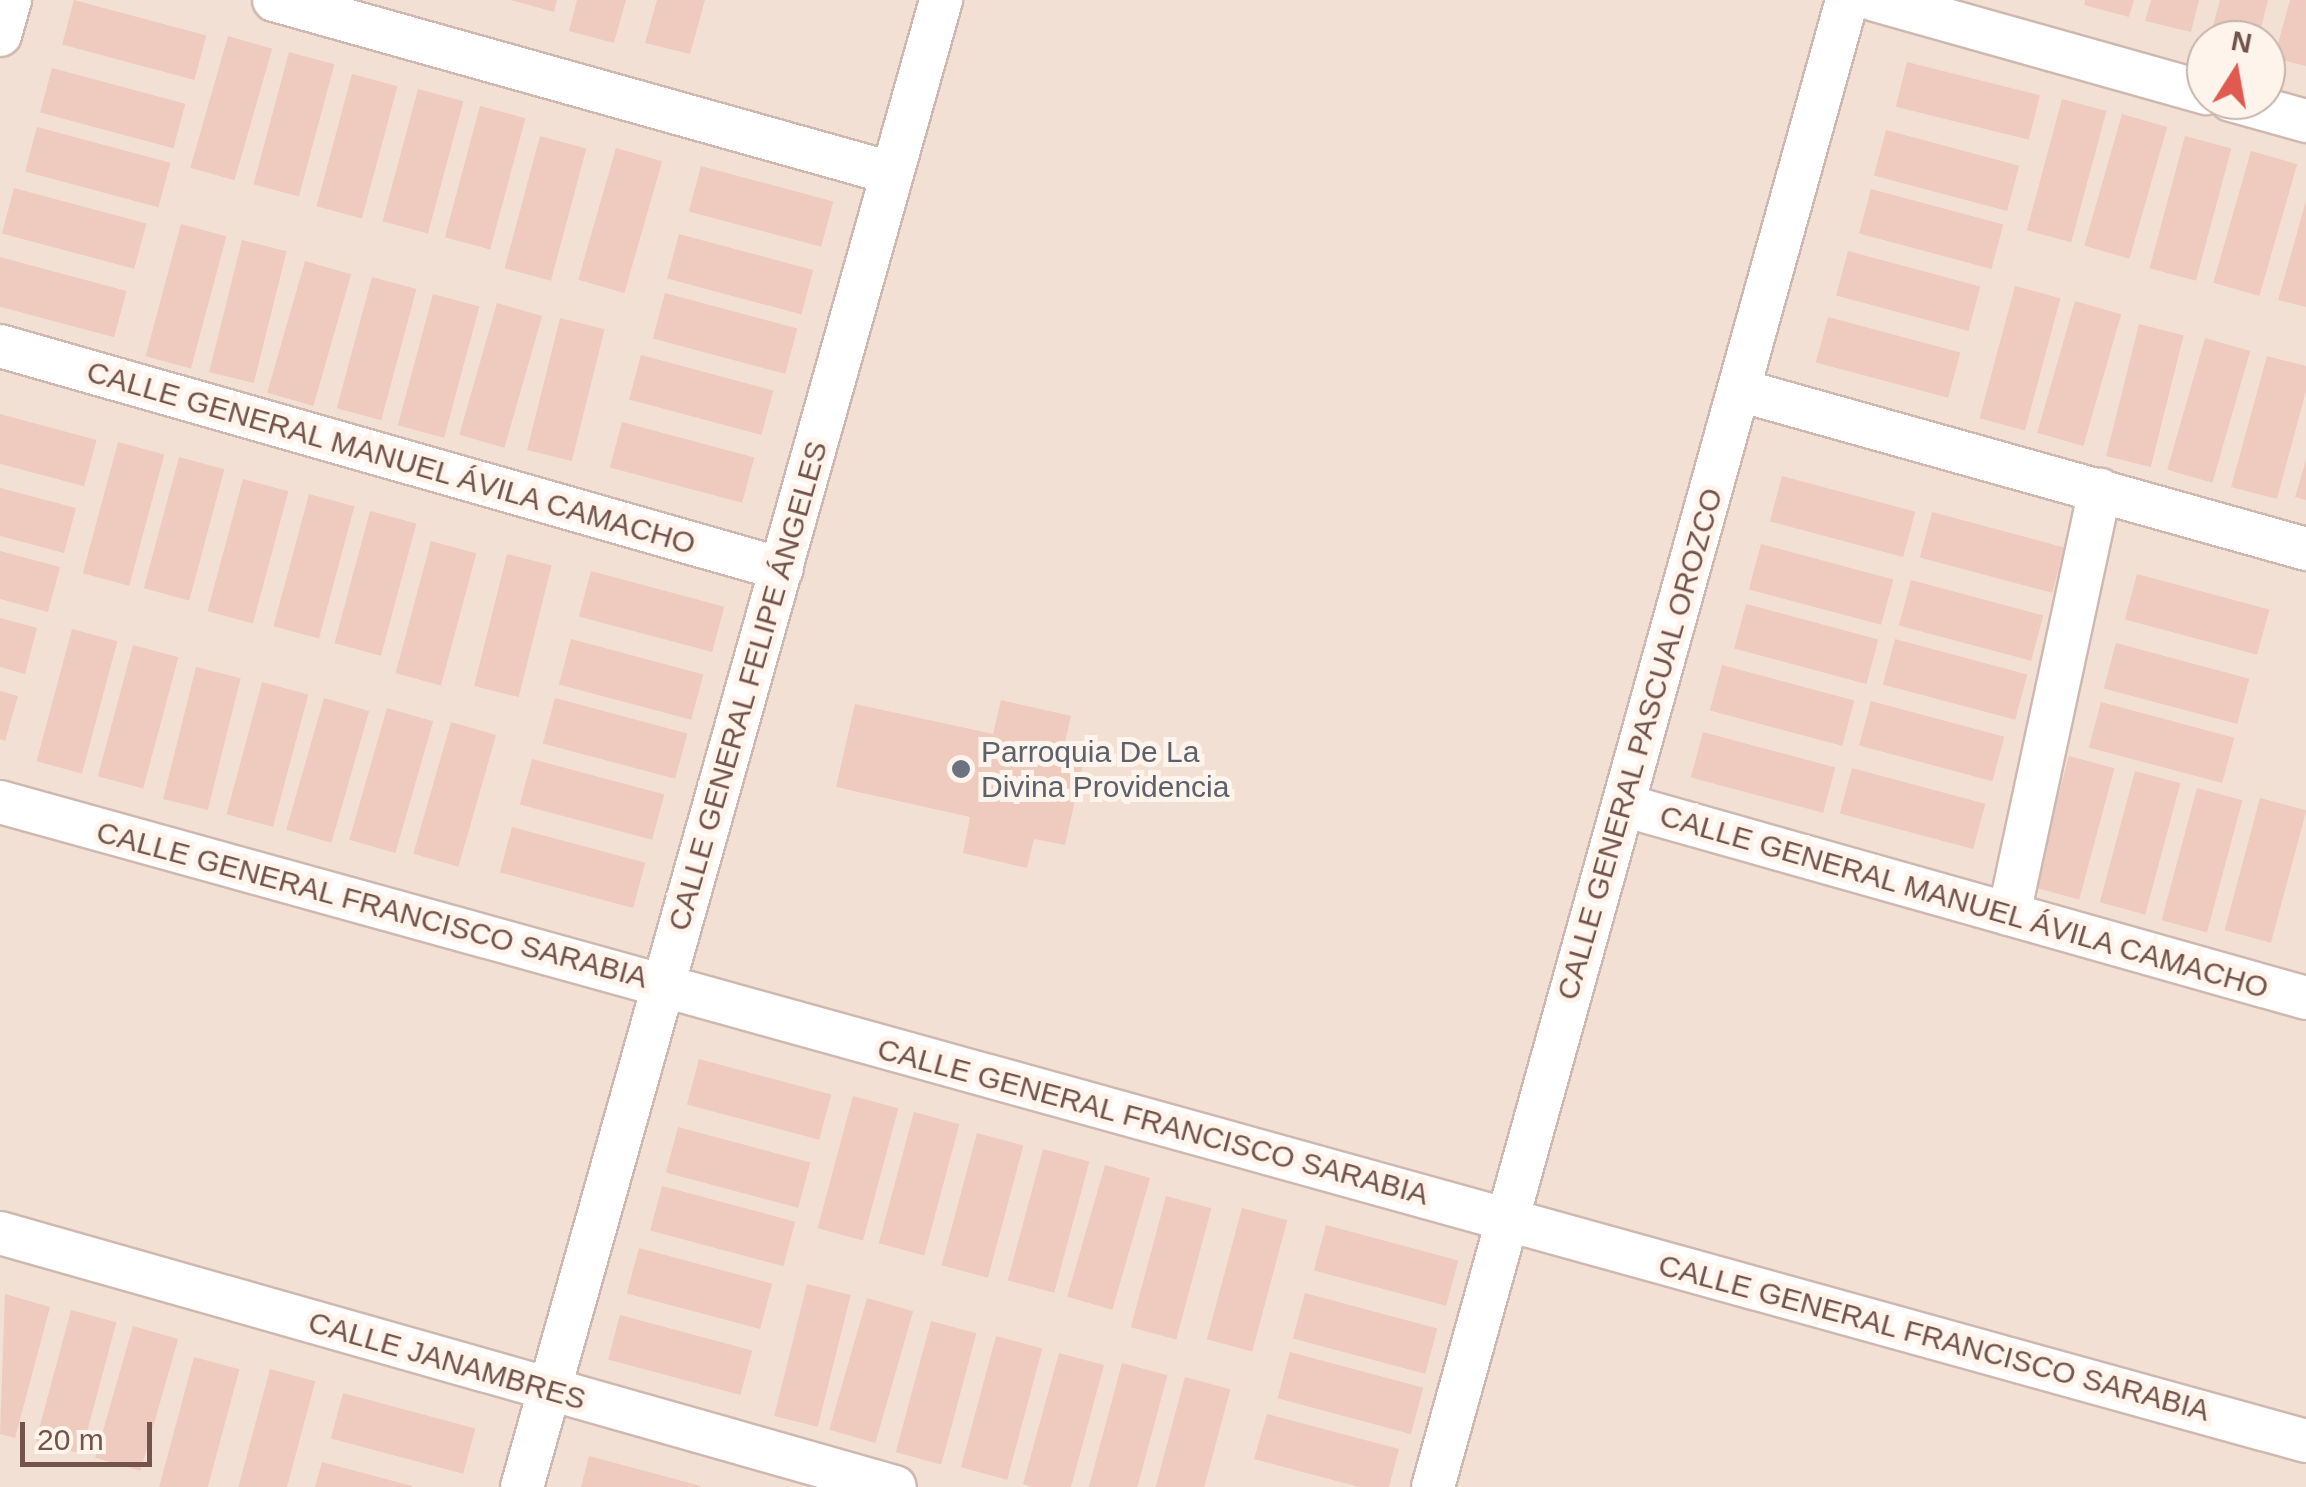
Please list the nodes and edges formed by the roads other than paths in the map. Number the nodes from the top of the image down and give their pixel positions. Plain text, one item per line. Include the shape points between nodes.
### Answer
1 (10, 0) edge
2 (274, 0) edge
3 (941, 0) edge
4 (1847, 0) edge
5 (1875, 0) edge
6 (0, 35) edge
7 (2186, 87) edge
8 (890, 174) junction
9 (0, 346) edge
10 (1739, 390) junction
11 (2100, 490) junction
12 (2306, 548) edge
13 (782, 569) junction
14 (0, 802) edge
15 (1622, 805) junction
16 (2009, 914) junction
17 (664, 986) junction
18 (2306, 998) edge
19 (1507, 1220) junction
20 (0, 1233) edge
21 (549, 1390) junction
22 (2306, 1440) edge
23 (522, 1487) edge
24 (896, 1487) edge
25 (1433, 1487) edge

1 - 6 street
2 - 8 street
3 - 8 street, CALLE GENERAL FELIPE ÁNGELES
4 - 10 street, CALLE GENERAL PASCUAL OROZCO
5 - 7 street
8 - 13 street, CALLE GENERAL FELIPE ÁNGELES
9 - 13 street, CALLE GENERAL MANUEL ÁVILA CAMACHO
10 - 11 street
10 - 15 street, CALLE GENERAL PASCUAL OROZCO
11 - 12 street
11 - 16 street
13 - 17 street, CALLE GENERAL FELIPE ÁNGELES
14 - 17 street, CALLE GENERAL FRANCISCO SARABIA
15 - 16 street, CALLE GENERAL MANUEL ÁVILA CAMACHO
15 - 19 street, CALLE GENERAL PASCUAL OROZCO
16 - 18 street, CALLE GENERAL MANUEL ÁVILA CAMACHO
17 - 19 street, CALLE GENERAL FRANCISCO SARABIA
17 - 21 street, CALLE GENERAL FELIPE ÁNGELES
19 - 22 street, CALLE GENERAL FRANCISCO SARABIA
19 - 25 street, CALLE GENERAL PASCUAL OROZCO
20 - 21 street, CALLE JANAMBRES
21 - 23 street, CALLE GENERAL FELIPE ÁNGELES
21 - 24 street, CALLE JANAMBRES

